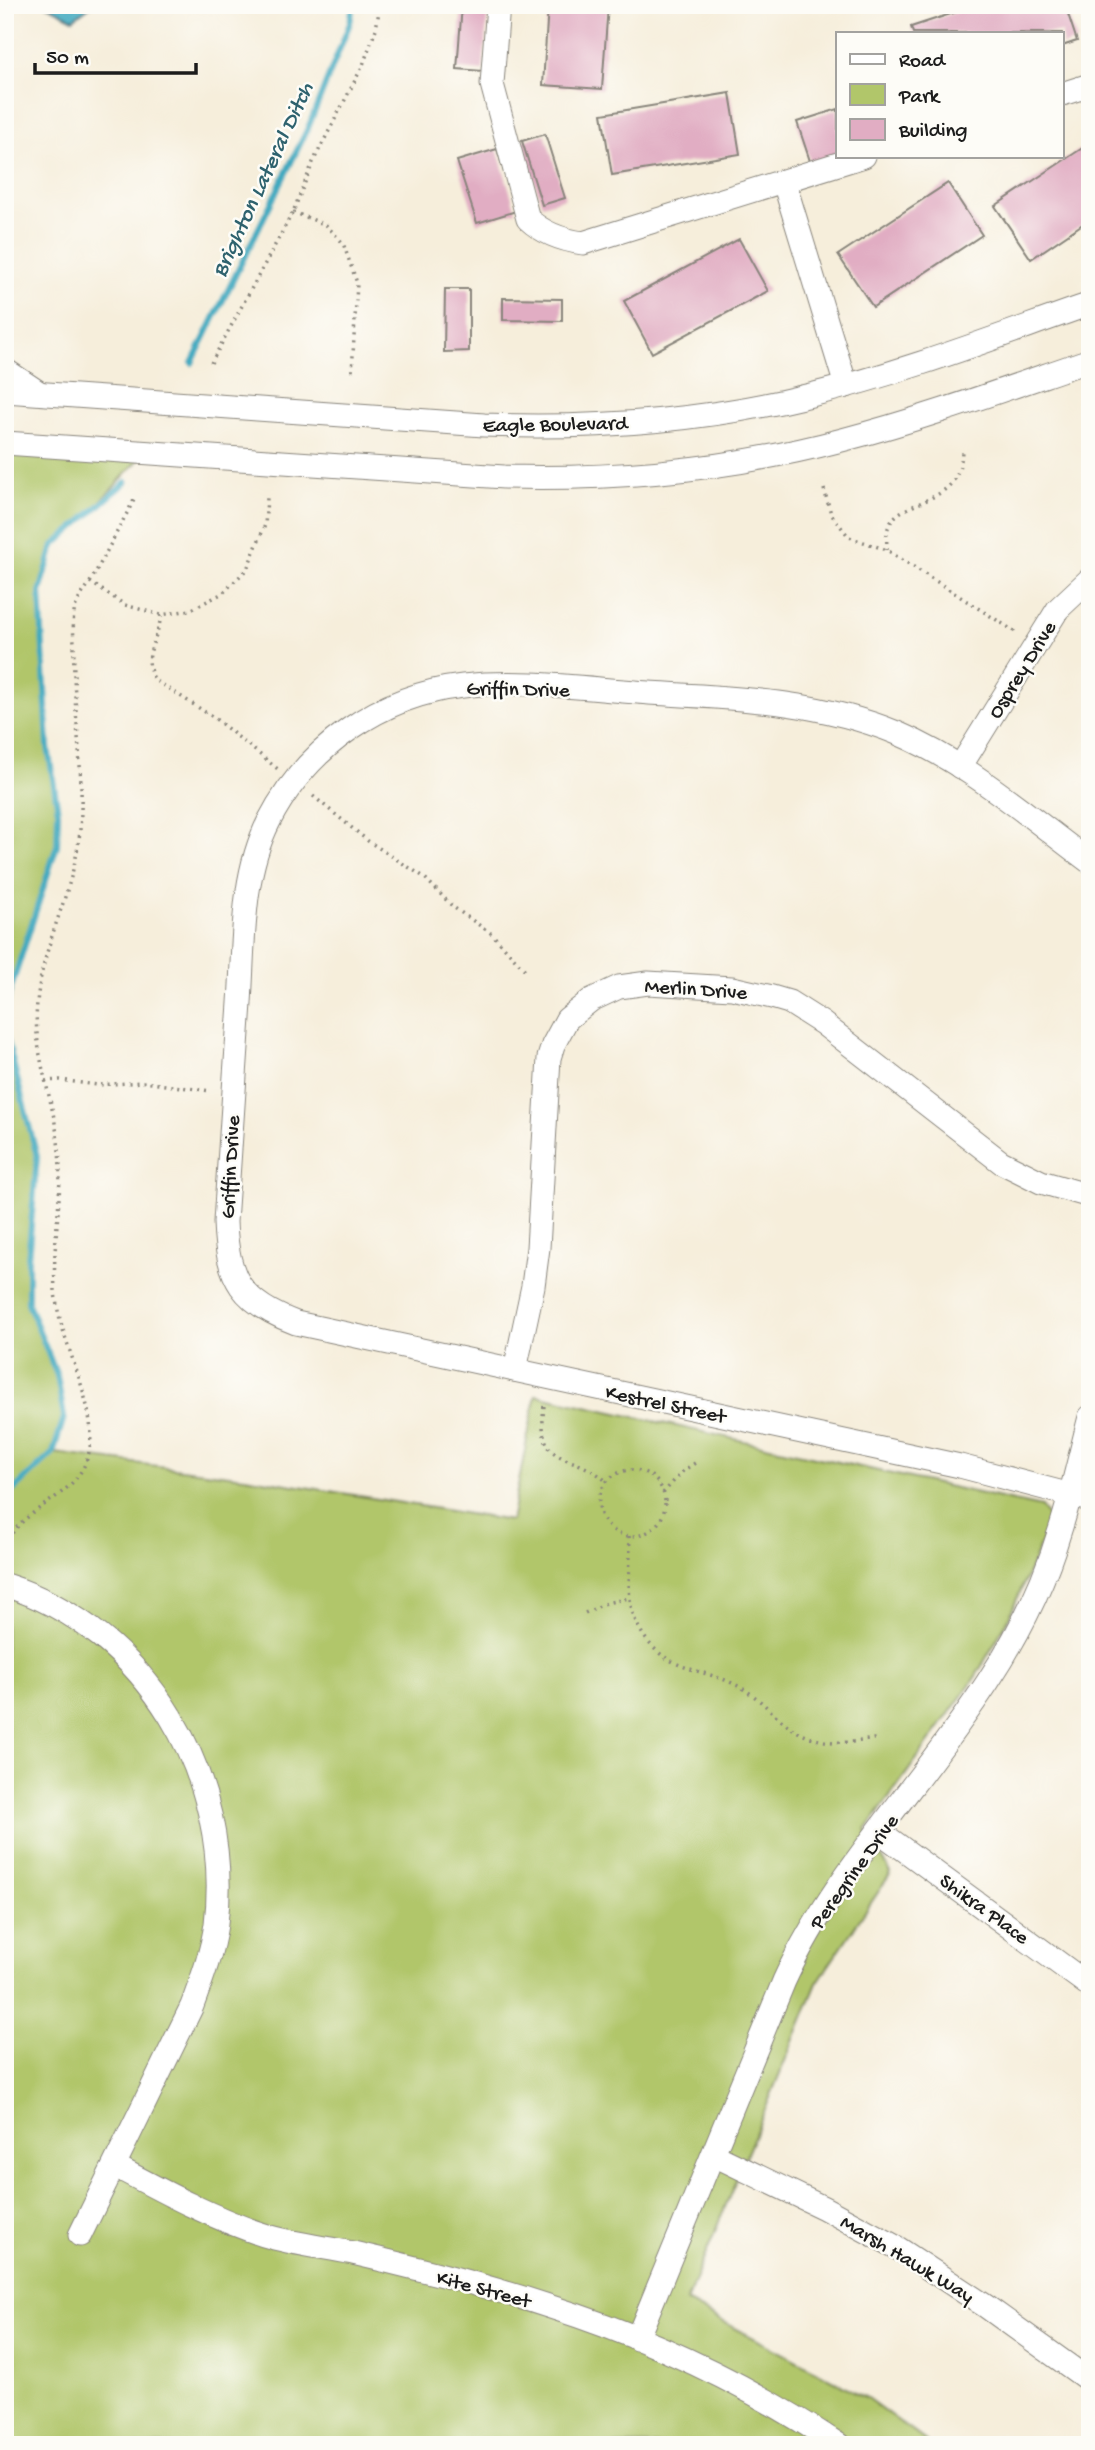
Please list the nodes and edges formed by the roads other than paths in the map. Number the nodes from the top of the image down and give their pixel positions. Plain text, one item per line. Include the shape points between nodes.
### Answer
1 (498, 5) edge
2 (1090, 85) edge
3 (1064, 93) edge
4 (858, 158) edge
5 (784, 182) junction
6 (1090, 304) edge
7 (1090, 360) edge
8 (5, 370) edge
9 (846, 386) junction
10 (5, 391) edge
11 (41, 394) junction
12 (5, 443) edge
13 (1090, 579) edge
14 (960, 767) junction
15 (1090, 862) edge
16 (1090, 1196) edge
17 (247, 1296) joint
18 (515, 1370) junction
19 (1090, 1417) edge
20 (1080, 1497) edge
21 (5, 1585) edge
22 (880, 1832) junction
23 (1090, 1986) edge
24 (713, 2155) junction
25 (115, 2166) junction
26 (80, 2235) dead end
27 (638, 2339) junction
28 (1090, 2381) edge
29 (839, 2445) edge

1 - 5 street via 492,84 528,219 538,228 564,241 583,243
2 - 3 street
4 - 5 street
5 - 9 street
6 - 9 street, Eagle Boulevard
7 - 12 street via 839,441 724,464 637,474 504,477
8 - 11 street
9 - 11 street, Eagle Boulevard via 709,414 548,426
10 - 11 street, Eagle Boulevard
13 - 14 street, Osprey Drive via 1058,609
14 - 15 street, Griffin Drive
14 - 17 street, Griffin Drive via 895,733 814,708 660,693 507,684 462,686 415,696 348,730 328,745 281,800 259,845 249,886 225,1222 232,1268
16 - 18 street, Merlin Drive via 1041,1182 1001,1162 789,1002 732,988 649,983 619,986 567,1019 549,1058 538,1248
17 - 18 street, Kestrel Street via 296,1323
18 - 20 street, Kestrel Street via 960,1466
19 - 20 street, Peregrine Drive
20 - 22 street, Peregrine Drive via 1005,1654
21 - 25 street via 39,1598 88,1627 134,1667 184,1740 212,1814 217,1901 207,1961 192,2006
22 - 23 street, Shikra Place
22 - 24 street, Peregrine Drive via 821,1912 796,1956
24 - 27 street, Peregrine Drive
24 - 28 street, Marsh Hawk Way via 897,2247
25 - 26 street
25 - 27 street, Kite Street via 211,2215 268,2236 508,2294
27 - 29 street, Kite Street via 752,2392

